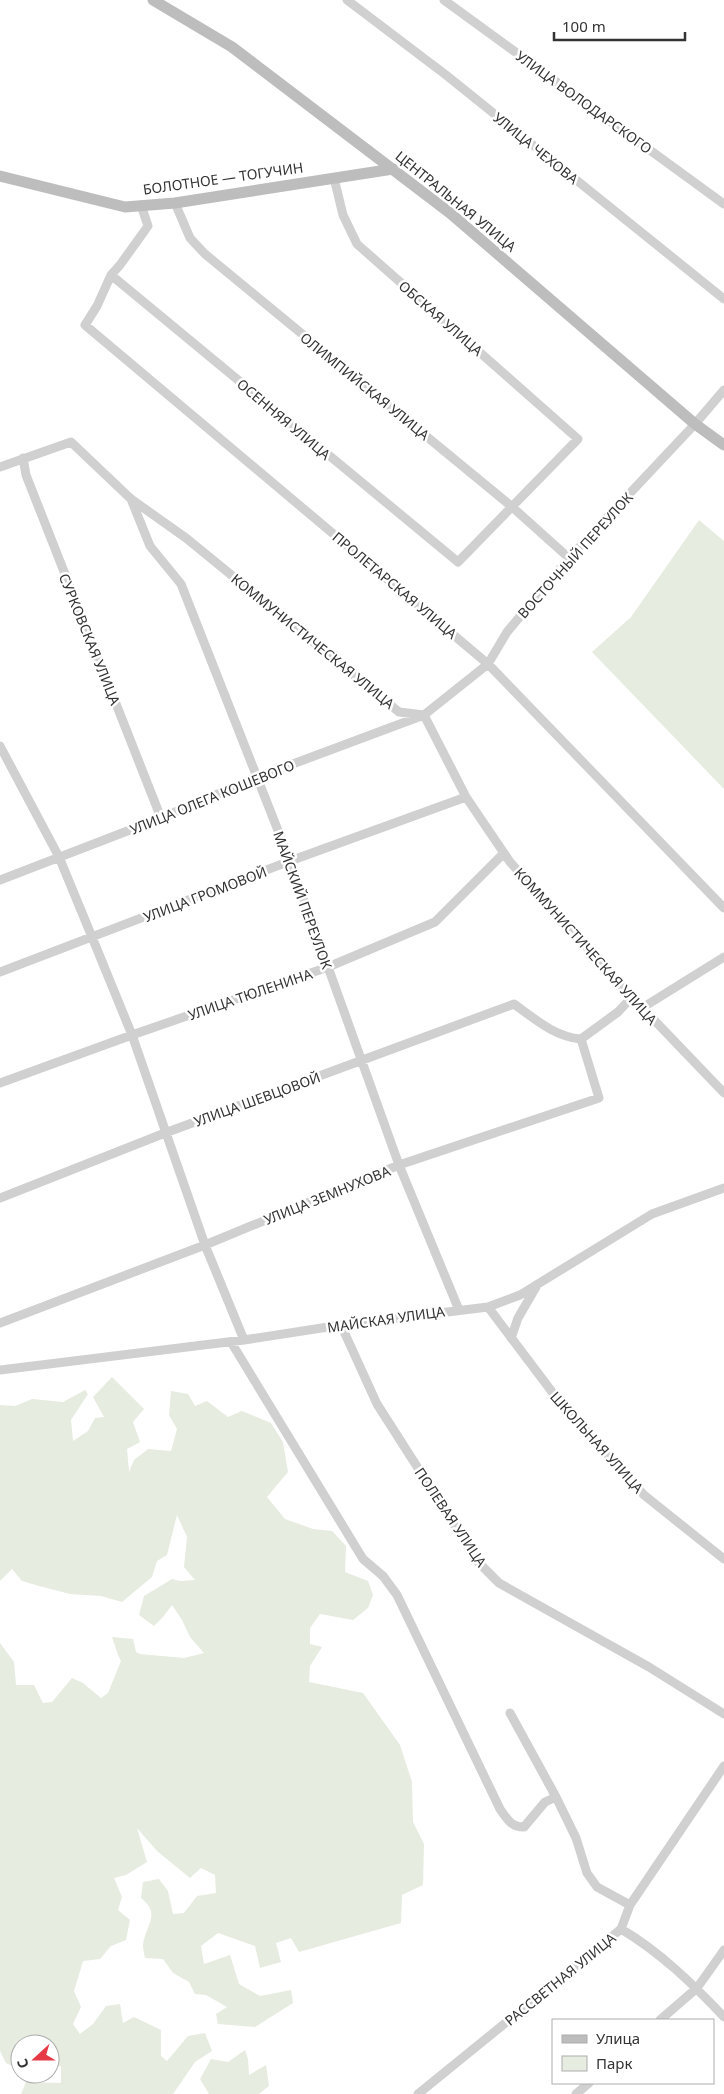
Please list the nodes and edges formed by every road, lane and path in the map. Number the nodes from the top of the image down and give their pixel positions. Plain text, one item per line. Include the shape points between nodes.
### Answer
1 (153, 0) edge
2 (347, 0) edge
3 (444, 0) edge
4 (393, 169) junction
5 (0, 176) edge
6 (334, 178) junction
7 (175, 203) junction
8 (724, 204) edge
9 (141, 205) junction
10 (111, 275) junction
11 (724, 300) edge
12 (724, 390) edge
13 (695, 424) junction
14 (724, 446) edge
15 (24, 458) junction
16 (0, 467) edge
17 (131, 499) junction
18 (511, 506) junction
19 (569, 558) junction
20 (488, 664) junction
21 (424, 715) junction
22 (0, 746) edge
23 (258, 777) junction
24 (466, 797) junction
25 (161, 818) junction
26 (504, 853) junction
27 (59, 857) junction
28 (290, 861) junction
29 (0, 880) edge
30 (724, 908) edge
31 (92, 937) junction
32 (724, 957) edge
33 (328, 967) junction
34 (0, 972) edge
35 (632, 997) junction
36 (642, 1008) junction
37 (132, 1035) junction
38 (581, 1039) junction
39 (361, 1061) junction
40 (0, 1083) edge
41 (724, 1092) edge
42 (165, 1133) junction
43 (399, 1165) junction
44 (724, 1188) edge
45 (0, 1198) edge
46 (205, 1245) junction
47 (537, 1284) junction
48 (488, 1307) junction
49 (459, 1310) junction
50 (0, 1323) edge
51 (341, 1325) junction
52 (511, 1338) junction
53 (244, 1340) junction
54 (232, 1342) junction
55 (0, 1370) edge
56 (724, 1559) edge
57 (510, 1713) dead end
58 (724, 1714) edge
59 (724, 1766) edge
60 (556, 1797) junction
61 (630, 1905) junction
62 (621, 1929) junction
63 (724, 1950) edge
64 (696, 1988) junction
65 (724, 2017) edge
66 (661, 2019) edge
67 (588, 2084) edge
68 (418, 2094) edge
69 (576, 2094) edge

1 - 4 main road, ЦЕНТРАЛЬНАЯ УЛИЦА via 232,47
2 - 11 street, УЛИЦА ЧЕХОВА via 446,75
3 - 8 street, УЛИЦА ВОЛОДАРСКОГО
4 - 6 main road, БОЛОТНОЕ — ТОГУЧИН
4 - 13 main road, ЦЕНТРАЛЬНАЯ УЛИЦА via 450,213
5 - 9 main road, БОЛОТНОЕ — ТОГУЧИН via 126,207
6 - 7 main road, БОЛОТНОЕ — ТОГУЧИН
6 - 18 street, ОБСКАЯ УЛИЦА via 343,215 356,244 578,440
7 - 9 main road, БОЛОТНОЕ — ТОГУЧИН
7 - 18 street, ОЛИМПИЙСКАЯ УЛИЦА via 190,238 205,254
9 - 10 street via 148,226
10 - 18 street, ОСЕННЯЯ УЛИЦА via 458,562
10 - 20 street, ПРОЛЕТАРСКАЯ УЛИЦА via 85,325
12 - 13 street, ВОСТОЧНЫЙ ПЕРЕУЛОК
13 - 14 main road, ЦЕНТРАЛЬНАЯ УЛИЦА
13 - 19 street, ВОСТОЧНЫЙ ПЕРЕУЛОК
15 - 16 street
15 - 17 street, КОММУНИСТИЧЕСКАЯ УЛИЦА via 71,442
15 - 25 street, СУРКОВСКАЯ УЛИЦА via 26,475
17 - 21 street, КОММУНИСТИЧЕСКАЯ УЛИЦА via 186,538 399,712
17 - 23 street, МАЙСКИЙ ПЕРЕУЛОК via 150,546 181,584
18 - 19 street, ОЛИМПИЙСКАЯ УЛИЦА
19 - 20 street, ВОСТОЧНЫЙ ПЕРЕУЛОК via 507,632
20 - 21 street, ВОСТОЧНЫЙ ПЕРЕУЛОК
20 - 30 street, ПРОЛЕТАРСКАЯ УЛИЦА
21 - 23 street, УЛИЦА ОЛЕГА КОШЕВОГО
21 - 24 street, КОММУНИСТИЧЕСКАЯ УЛИЦА
22 - 27 street
23 - 25 street, УЛИЦА ОЛЕГА КОШЕВОГО
23 - 28 street, МАЙСКИЙ ПЕРЕУЛОК
24 - 26 street, КОММУНИСТИЧЕСКАЯ УЛИЦА
24 - 28 street, УЛИЦА ГРОМОВОЙ
25 - 27 street, УЛИЦА ОЛЕГА КОШЕВОГО
26 - 33 street, УЛИЦА ТЮЛЕНИНА via 435,922
26 - 35 street, КОММУНИСТИЧЕСКАЯ УЛИЦА
27 - 29 street, УЛИЦА ОЛЕГА КОШЕВОГО
27 - 31 street
28 - 31 street, УЛИЦА ГРОМОВОЙ
28 - 33 street, МАЙСКИЙ ПЕРЕУЛОК
31 - 34 street, УЛИЦА ГРОМОВОЙ
31 - 37 street
32 - 36 street
33 - 37 street, УЛИЦА ТЮЛЕНИНА
33 - 39 street, МАЙСКИЙ ПЕРЕУЛОК
35 - 36 street, КОММУНИСТИЧЕСКАЯ УЛИЦА
35 - 38 street via 618,1012
36 - 41 street, КОММУНИСТИЧЕСКАЯ УЛИЦА
37 - 40 street, УЛИЦА ТЮЛЕНИНА
37 - 42 street
38 - 39 street, УЛИЦА ШЕВЦОВОЙ via 568,1038 514,1004
38 - 43 street, УЛИЦА ЗЕМНУХОВА via 599,1098
39 - 42 street, УЛИЦА ШЕВЦОВОЙ
39 - 43 street, МАЙСКИЙ ПЕРЕУЛОК
42 - 45 street, УЛИЦА ШЕВЦОВОЙ
42 - 46 street
43 - 46 street, УЛИЦА ЗЕМНУХОВА
43 - 49 street, МАЙСКИЙ ПЕРЕУЛОК
44 - 47 street, МАЙСКАЯ УЛИЦА via 652,1214
46 - 50 street, УЛИЦА ЗЕМНУХОВА
46 - 53 street
47 - 48 street, МАЙСКАЯ УЛИЦА via 520,1295
47 - 52 street
48 - 49 street, МАЙСКАЯ УЛИЦА
48 - 52 street, ШКОЛЬНАЯ УЛИЦА
49 - 51 street, МАЙСКАЯ УЛИЦА
51 - 53 street, МАЙСКАЯ УЛИЦА
51 - 58 street, ПОЛЕВАЯ УЛИЦА via 377,1404 478,1562 499,1584 649,1667
52 - 56 street, ШКОЛЬНАЯ УЛИЦА via 562,1406 644,1495
53 - 54 street, МАЙСКАЯ УЛИЦА
54 - 55 street, МАЙСКАЯ УЛИЦА
54 - 60 street via 363,1559 383,1576 397,1596 508,1821 516,1827 524,1827 545,1802
57 - 60 street
59 - 61 street, РАССВЕТНАЯ УЛИЦА
60 - 61 street via 576,1838 587,1873 597,1887
61 - 62 street, РАССВЕТНАЯ УЛИЦА
62 - 64 street via 641,1941
62 - 68 street, РАССВЕТНАЯ УЛИЦА
63 - 64 street
64 - 65 street
64 - 66 street
67 - 69 street

